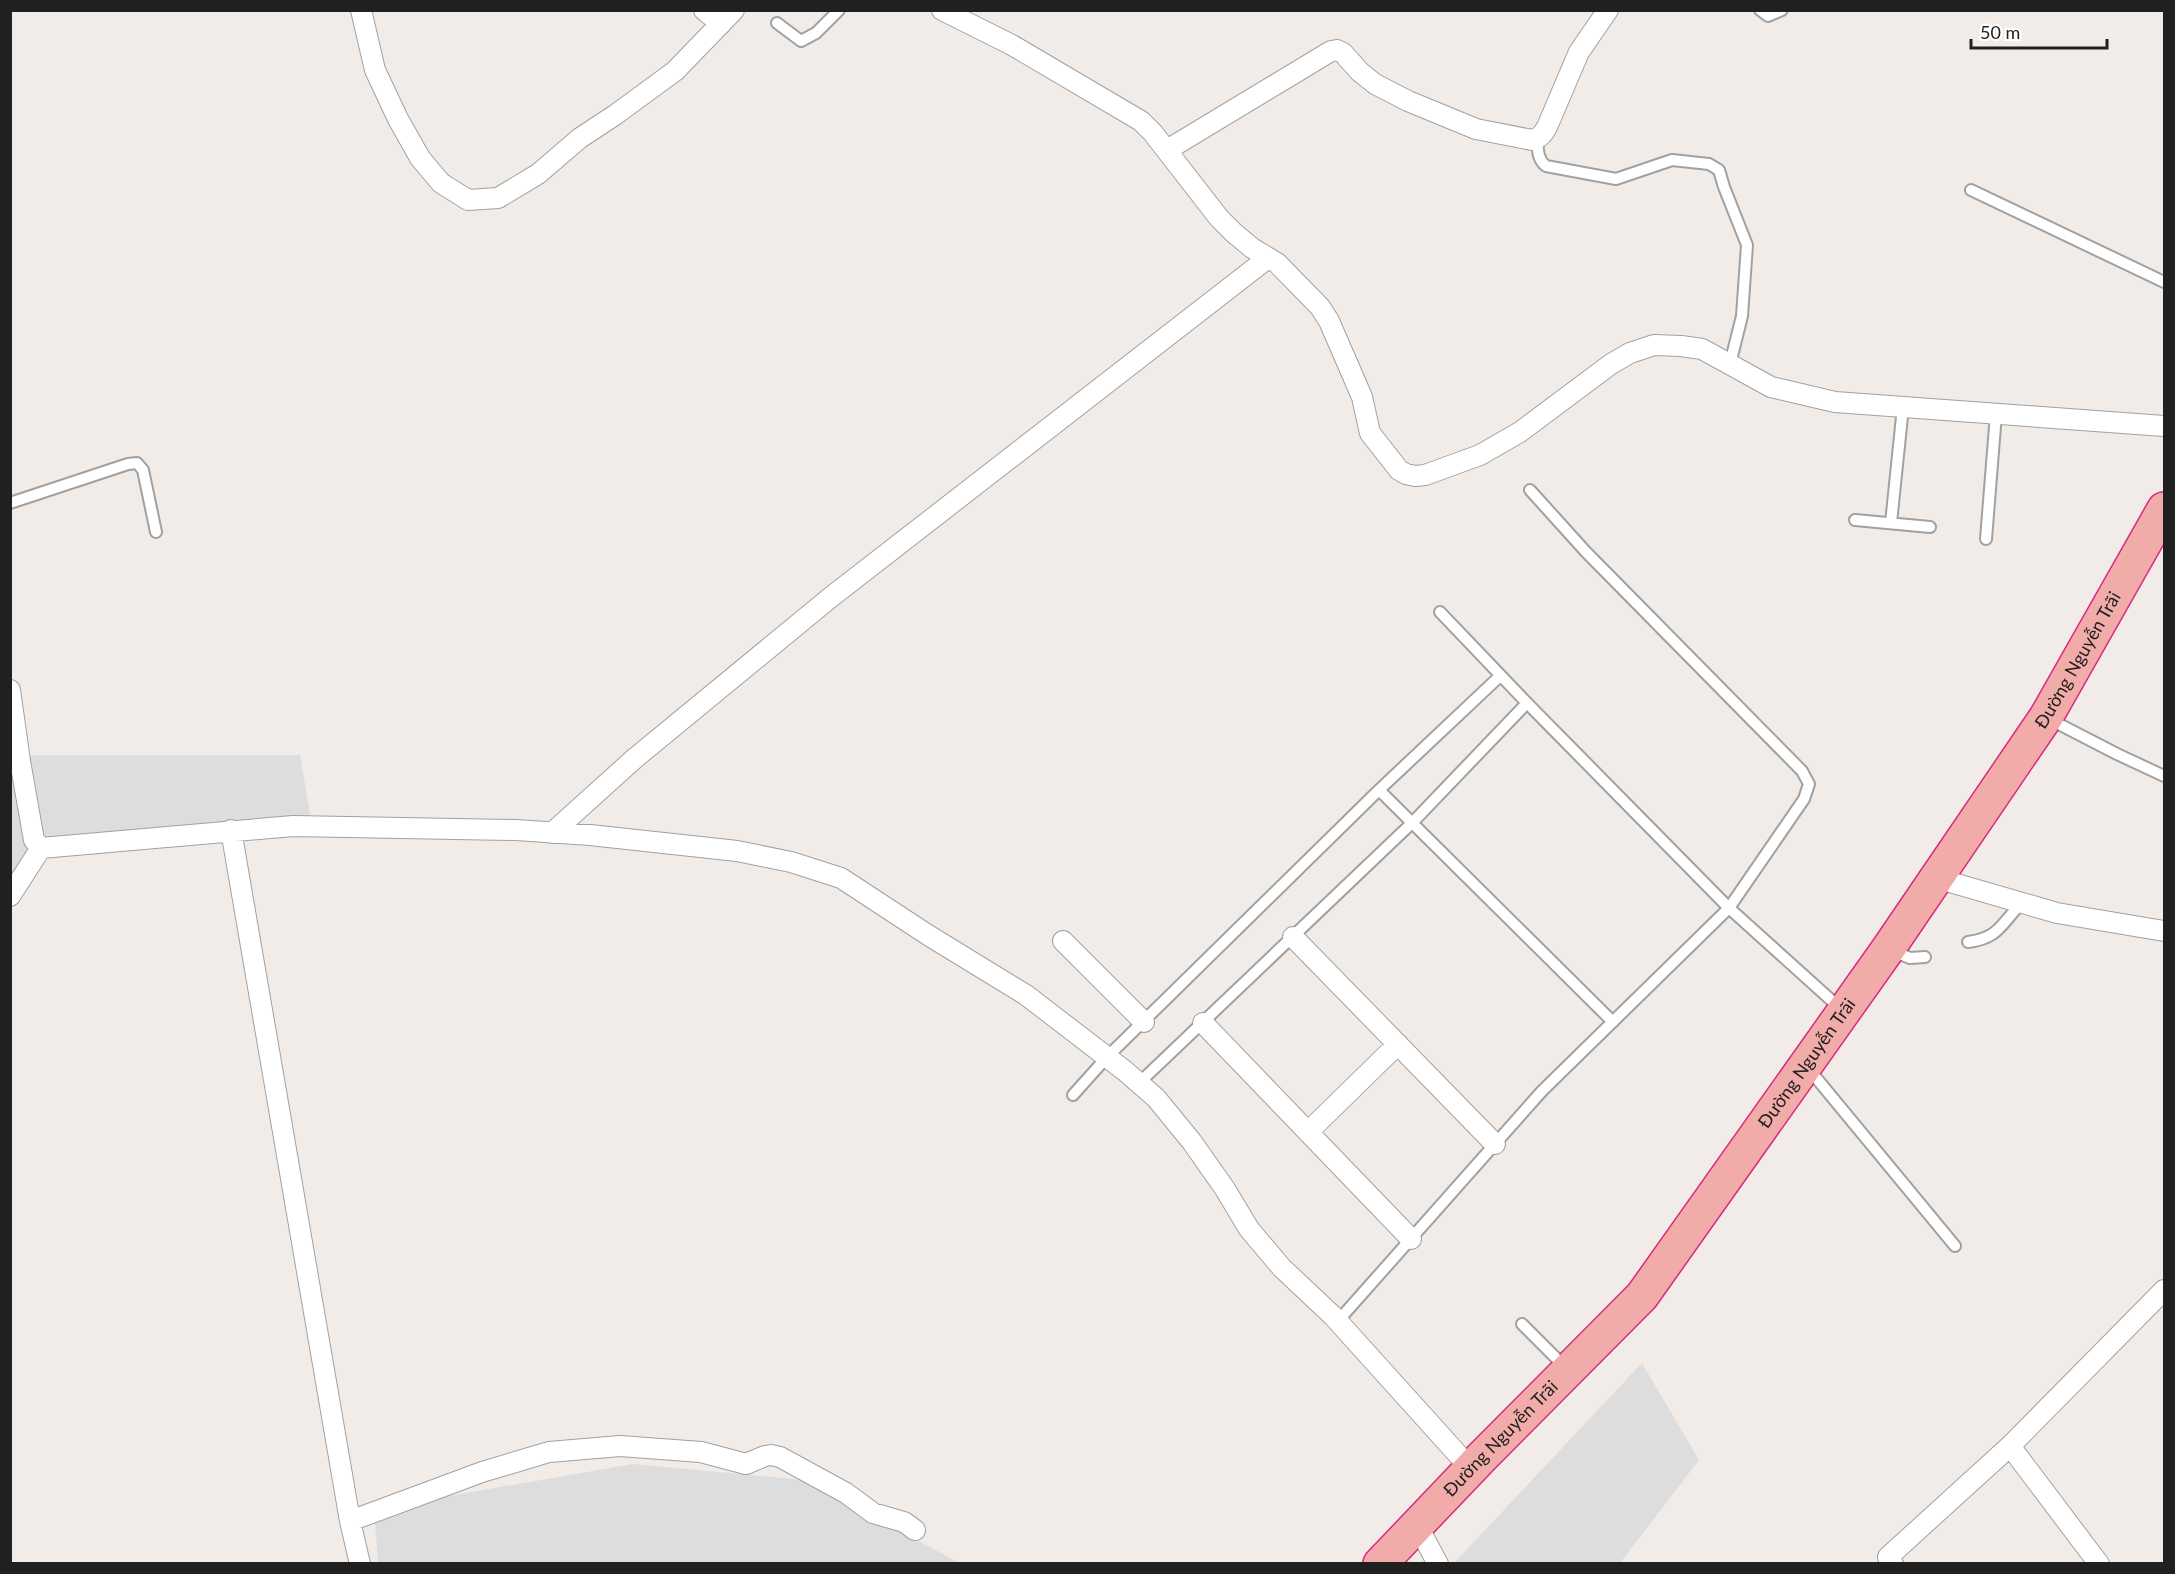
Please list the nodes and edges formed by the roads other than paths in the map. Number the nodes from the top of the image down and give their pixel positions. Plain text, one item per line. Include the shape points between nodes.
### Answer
1 (361, 10) edge
2 (704, 10) edge
3 (839, 10) edge
4 (942, 10) edge
5 (1608, 10) edge
6 (1760, 10) edge
7 (1782, 10) edge
8 (728, 17) edge
9 (777, 23) dead end
10 (1537, 138) junction
11 (1167, 150) junction
12 (1971, 190) dead end
13 (1269, 258) junction
14 (2164, 282) edge
15 (1730, 364) junction
16 (1903, 407) junction
17 (1995, 414) junction
18 (2164, 426) edge
19 (1530, 490) dead end
20 (10, 503) edge
21 (2164, 508) edge
22 (1855, 520) dead end
23 (1891, 523) junction
24 (1930, 527) dead end
25 (156, 532) dead end
26 (1986, 539) dead end
27 (1440, 612) dead end
28 (1500, 676) junction
29 (10, 690) edge
30 (1527, 703) junction
31 (2046, 717) junction
32 (2164, 776) edge
33 (1379, 790) junction
34 (1413, 822) junction
35 (231, 830) junction
36 (552, 833) junction
37 (41, 848) junction
38 (1936, 878) junction
39 (10, 896) edge
40 (2022, 903) junction
41 (1729, 908) junction
42 (2164, 931) edge
43 (1293, 937) junction
44 (1063, 941) dead end
45 (1968, 942) dead end
46 (1888, 949) junction
47 (1925, 957) dead end
48 (1844, 1011) junction
49 (1144, 1022) junction
50 (1613, 1022) junction
51 (1203, 1023) junction
52 (1398, 1044) junction
53 (1107, 1057) junction
54 (1806, 1064) junction
55 (1139, 1083) junction
56 (1073, 1095) dead end
57 (1308, 1132) junction
58 (1495, 1144) junction
59 (1411, 1239) junction
60 (1955, 1246) dead end
61 (2164, 1290) edge
62 (1338, 1321) junction
63 (1522, 1324) dead end
64 (1568, 1371) junction
65 (2010, 1446) junction
66 (1471, 1469) junction
67 (350, 1521) junction
68 (1417, 1526) junction
69 (915, 1530) dead end
70 (360, 1563) edge
71 (1380, 1563) edge
72 (1438, 1563) edge
73 (1893, 1563) edge
74 (2099, 1563) edge

1 - 8 street via 375,70 409,139 441,183 468,200 498,198 538,174 580,138 675,71
2 - 8 street
3 - 9 lane via 816,33 801,41
4 - 11 street via 1012,45 1141,121
5 - 10 street via 1579,52 1547,127
6 - 7 lane via 1768,16
10 - 11 street via 1476,129 1408,101 1375,84 1337,50
10 - 15 lane via 1541,163 1599,177 1616,179 1672,160 1709,164 1719,170 1747,245 1742,316
11 - 13 street via 1219,218
12 - 14 lane
13 - 15 street via 1320,307 1362,397 1370,434 1398,470 1415,476 1480,455 1507,441 1630,353 1654,345 1681,346 1702,350
13 - 36 street via 831,597 634,759
15 - 16 street via 1771,387 1801,395 1834,402
16 - 17 street
16 - 23 lane
17 - 18 street
17 - 26 lane
19 - 41 lane via 1802,771 1809,784 1804,799
20 - 25 lane via 137,463 143,470
21 - 31 highway, Đường Nguyễn Trãi
22 - 23 lane
23 - 24 lane
27 - 28 lane
28 - 30 lane
28 - 33 lane
29 - 37 street via 34,840
30 - 34 lane
30 - 41 lane
31 - 32 lane
31 - 38 highway, Đường Nguyễn Trãi
33 - 34 lane
33 - 49 lane
34 - 43 lane
34 - 50 lane
35 - 36 street via 293,826
35 - 37 street
35 - 67 street
36 - 53 street via 737,851 841,878 1026,995
37 - 39 street
38 - 40 street
38 - 46 highway, Đường Nguyễn Trãi
40 - 42 street via 2057,913
40 - 45 lane via 1997,933
41 - 48 lane
41 - 50 lane
43 - 51 lane
43 - 52 street
44 - 49 street
46 - 47 lane via 1910,958
46 - 48 highway, Đường Nguyễn Trãi
48 - 54 highway, Đường Nguyễn Trãi
49 - 53 lane
50 - 58 lane via 1542,1090
51 - 55 lane
51 - 57 street
52 - 57 street
52 - 58 street
53 - 55 street
53 - 56 lane
54 - 60 lane
54 - 64 highway, Đường Nguyễn Trãi via 1642,1296
55 - 62 street via 1192,1142 1256,1237 1282,1268
57 - 59 street
58 - 59 lane
59 - 62 lane
61 - 65 street
62 - 66 street
63 - 64 lane
64 - 66 highway, Đường Nguyễn Trãi
65 - 73 street via 1888,1557
65 - 74 street
66 - 68 highway, Đường Nguyễn Trãi
67 - 69 street via 482,1472 549,1452 620,1446 701,1452 746,1464 771,1455 780,1457 846,1493 873,1513 904,1522
67 - 70 street
68 - 71 highway, Đường Nguyễn Trãi
68 - 72 street

